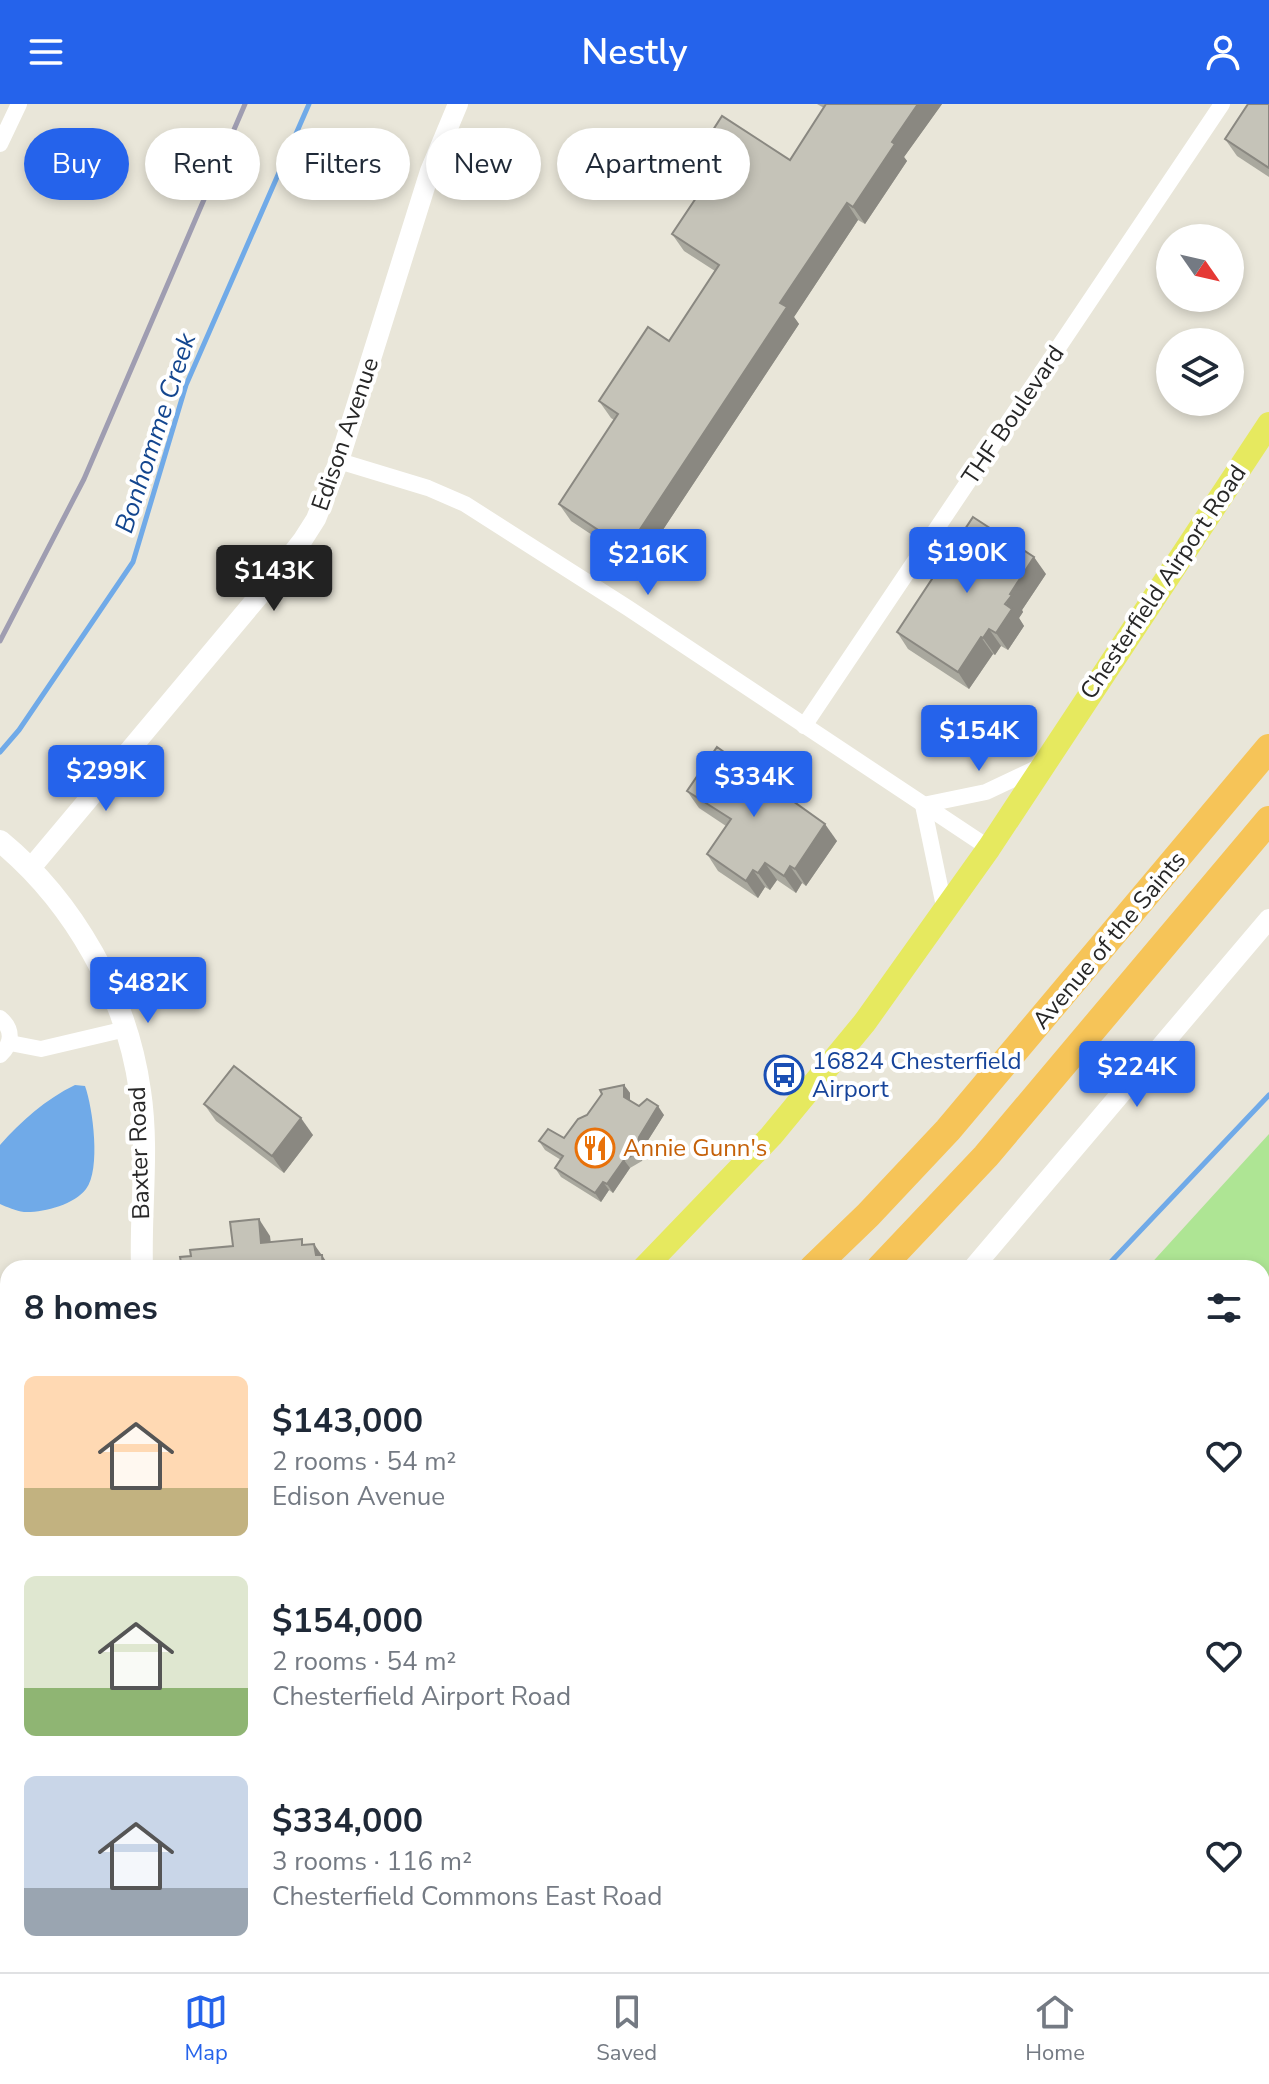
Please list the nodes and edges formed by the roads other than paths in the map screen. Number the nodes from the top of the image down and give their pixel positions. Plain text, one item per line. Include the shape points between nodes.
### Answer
1 (19, 104) edge
2 (458, 104) edge
3 (1222, 104) edge
4 (0, 144) edge
5 (1269, 424) edge
6 (339, 461) junction
7 (804, 726) junction
8 (1269, 748) edge
9 (1041, 766) junction
10 (923, 805) junction
11 (1269, 820) edge
12 (0, 841) edge
13 (989, 848) junction
14 (30, 869) junction
15 (945, 911) junction
16 (1269, 919) edge
17 (0, 1018) edge
18 (126, 1029) junction
19 (5, 1049) edge
20 (142, 1260) edge
21 (652, 1260) edge
22 (821, 1260) edge
23 (888, 1260) edge
24 (980, 1260) edge

1 - 4 street
2 - 6 street, Edison Avenue via 430,171
3 - 7 street, THF Boulevard
5 - 9 main road, Chesterfield Airport Road
6 - 7 street via 465,504
6 - 14 street, Edison Avenue via 316,519 293,554
7 - 10 street
8 - 22 highway, Avenue of the Saints via 958,1119
9 - 10 street via 986,792
9 - 13 main road, Chesterfield Airport Road
10 - 13 street
10 - 15 street
11 - 23 highway, Avenue of the Saints via 986,1156
12 - 14 main road, Baxter Road
13 - 15 main road, Chesterfield Airport Road
14 - 18 main road, Baxter Road via 81,933
15 - 21 main road, Chesterfield Airport Road via 820,1078
16 - 24 street
17 - 19 street via 10,1030
18 - 19 street via 41,1049
18 - 20 main road, Baxter Road via 143,1125

